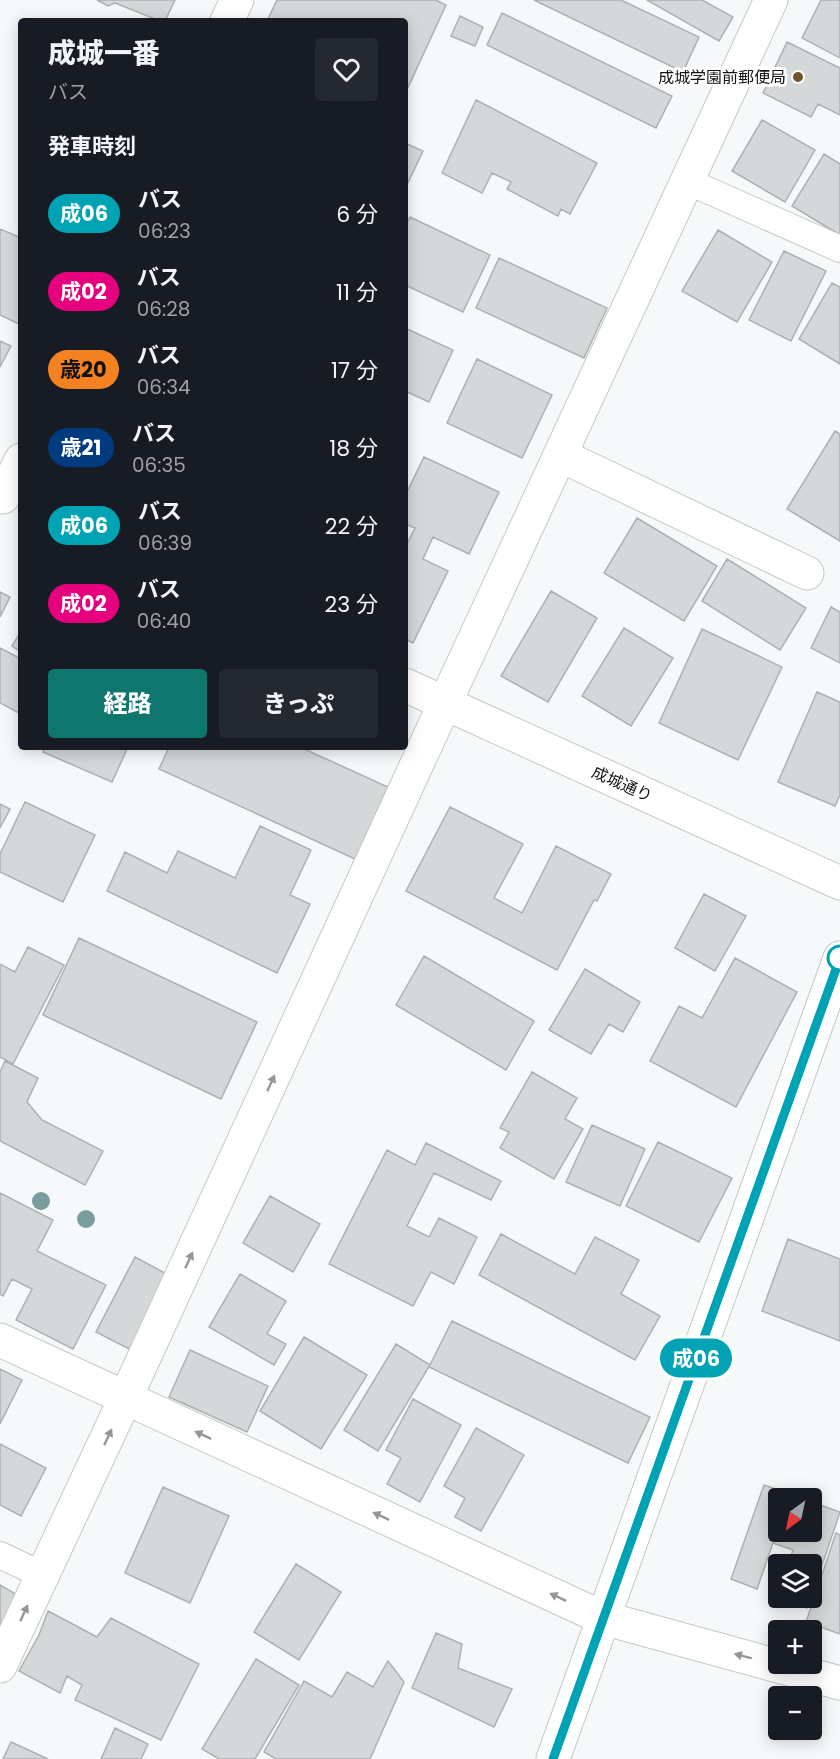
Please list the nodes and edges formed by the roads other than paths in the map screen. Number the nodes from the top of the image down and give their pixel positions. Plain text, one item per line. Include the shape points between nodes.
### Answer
1 (237, 0) edge
2 (771, 0) edge
3 (228, 18) edge
4 (687, 180) junction
5 (840, 249) edge
6 (560, 455) junction
7 (18, 468) edge
8 (6, 500) edge
9 (807, 573) dead end
10 (408, 686) edge
11 (445, 703) junction
12 (840, 883) edge
13 (840, 958) edge
14 (0, 1340) edge
15 (125, 1399) junction
16 (0, 1555) edge
17 (42, 1575) junction
18 (603, 1618) junction
19 (0, 1666) edge
20 (840, 1683) edge
21 (553, 1759) edge

1 - 3 street
2 - 4 street
4 - 5 lane
4 - 6 street
6 - 9 street
6 - 11 street
7 - 8 street
10 - 11 street, 成城通り
11 - 12 street, 成城通り
15 -> 11 street
13 - 18 street
14 - 15 street
17 -> 15 street
18 -> 15 street
16 - 17 lane
19 -> 17 street
20 -> 18 street
18 - 21 street

